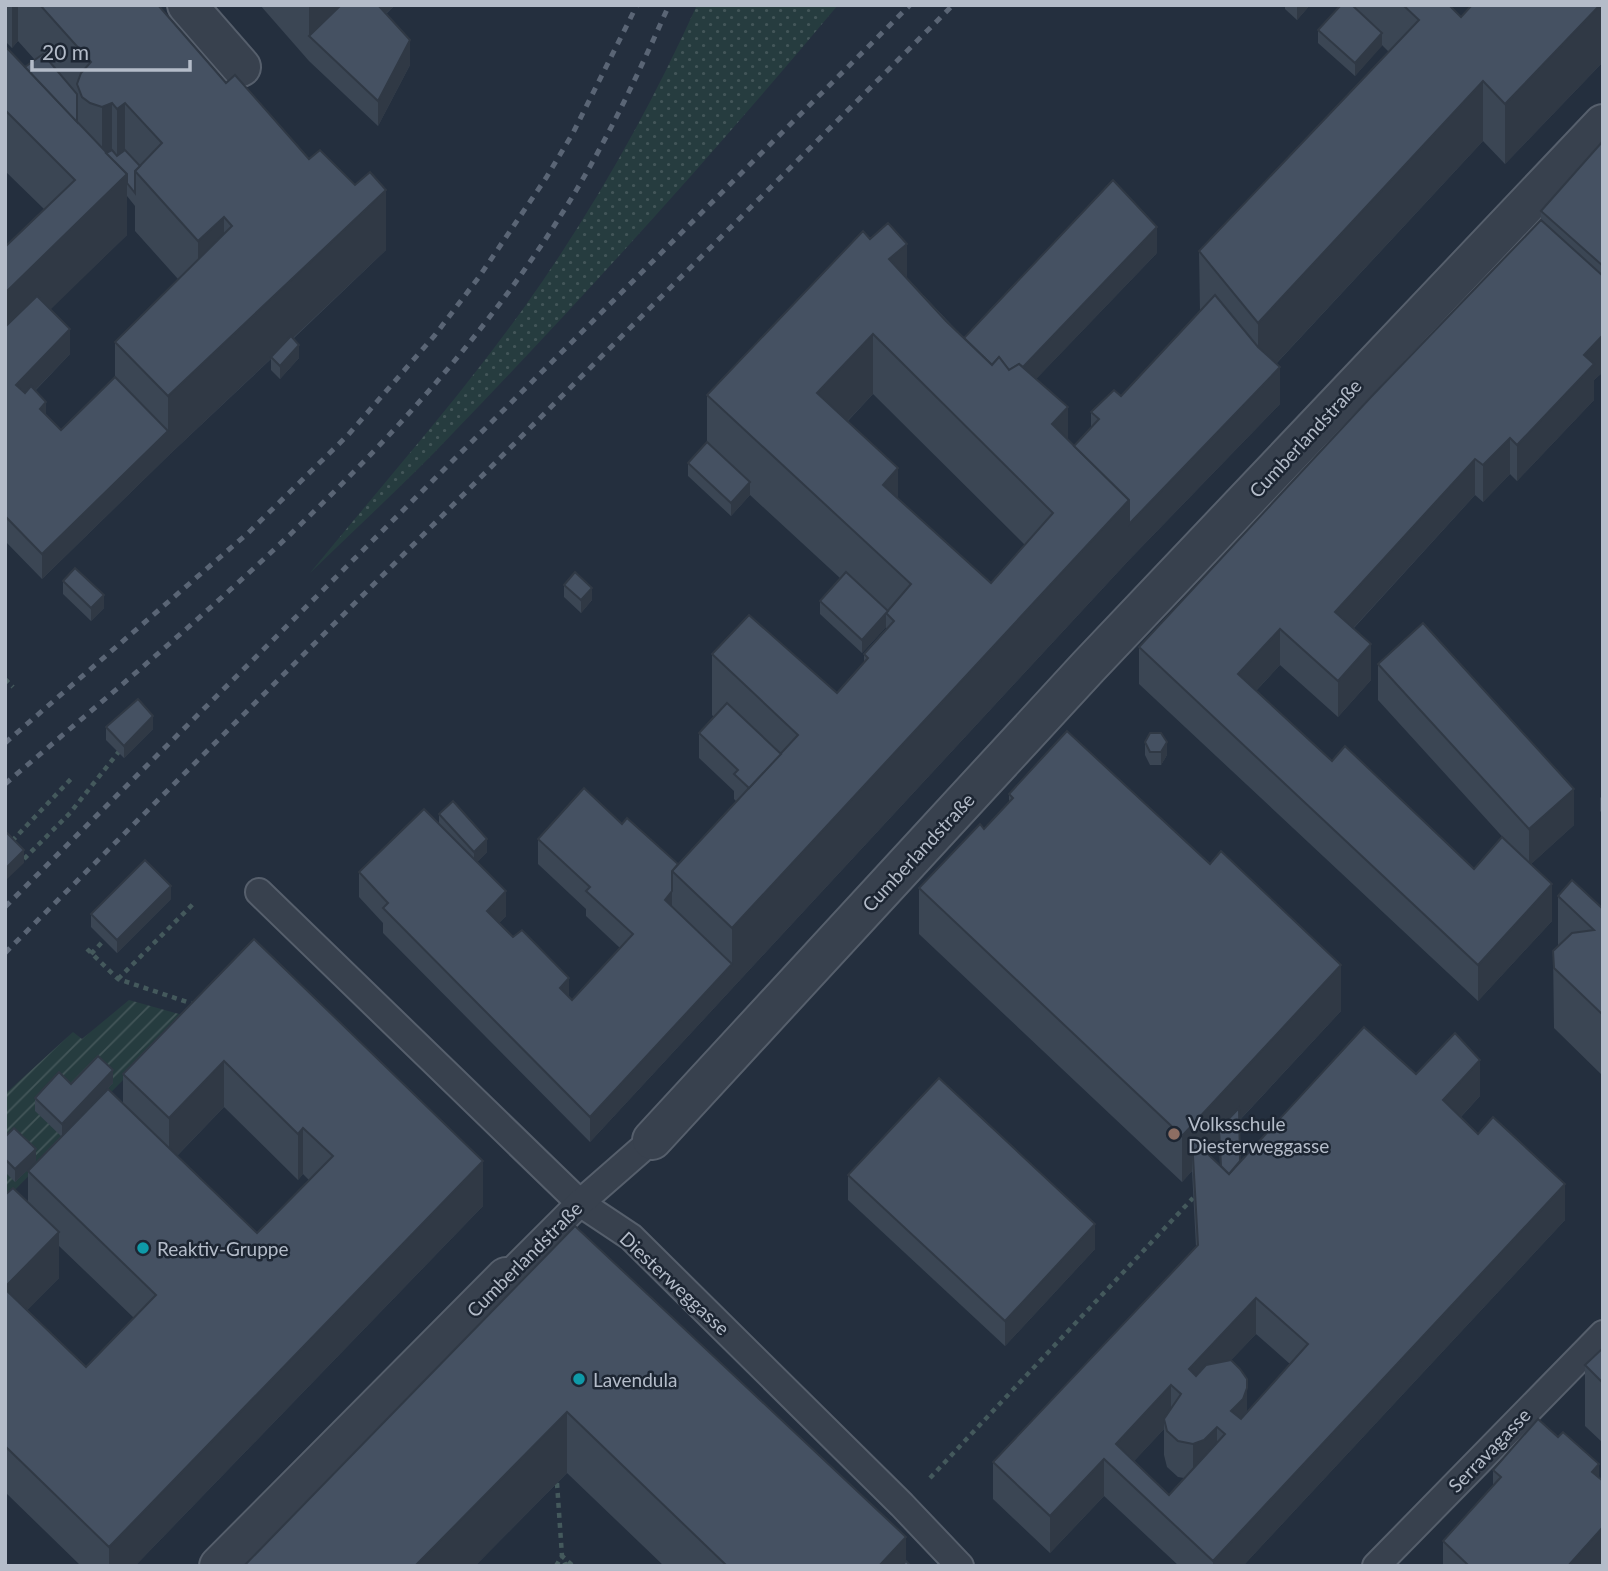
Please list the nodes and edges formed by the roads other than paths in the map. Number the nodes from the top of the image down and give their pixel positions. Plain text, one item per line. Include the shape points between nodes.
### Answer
1 (187, 5) edge
2 (241, 67) dead end
3 (1603, 124) edge
4 (259, 892) dead end
5 (652, 1140) joint
6 (580, 1203) junction
7 (506, 1277) joint
8 (1603, 1334) edge
9 (219, 1566) edge
10 (960, 1566) edge
11 (1376, 1566) edge

1 - 2 street
3 - 5 street, Cumberlandstraße via 1088,667
4 - 6 lane, Diesterweggasse
5 - 6 lane, Cumberlandstraße
6 - 7 lane, Cumberlandstraße
6 - 10 lane, Diesterweggasse via 631,1237
7 - 9 street, Cumberlandstraße
8 - 11 lane, Serravagasse

